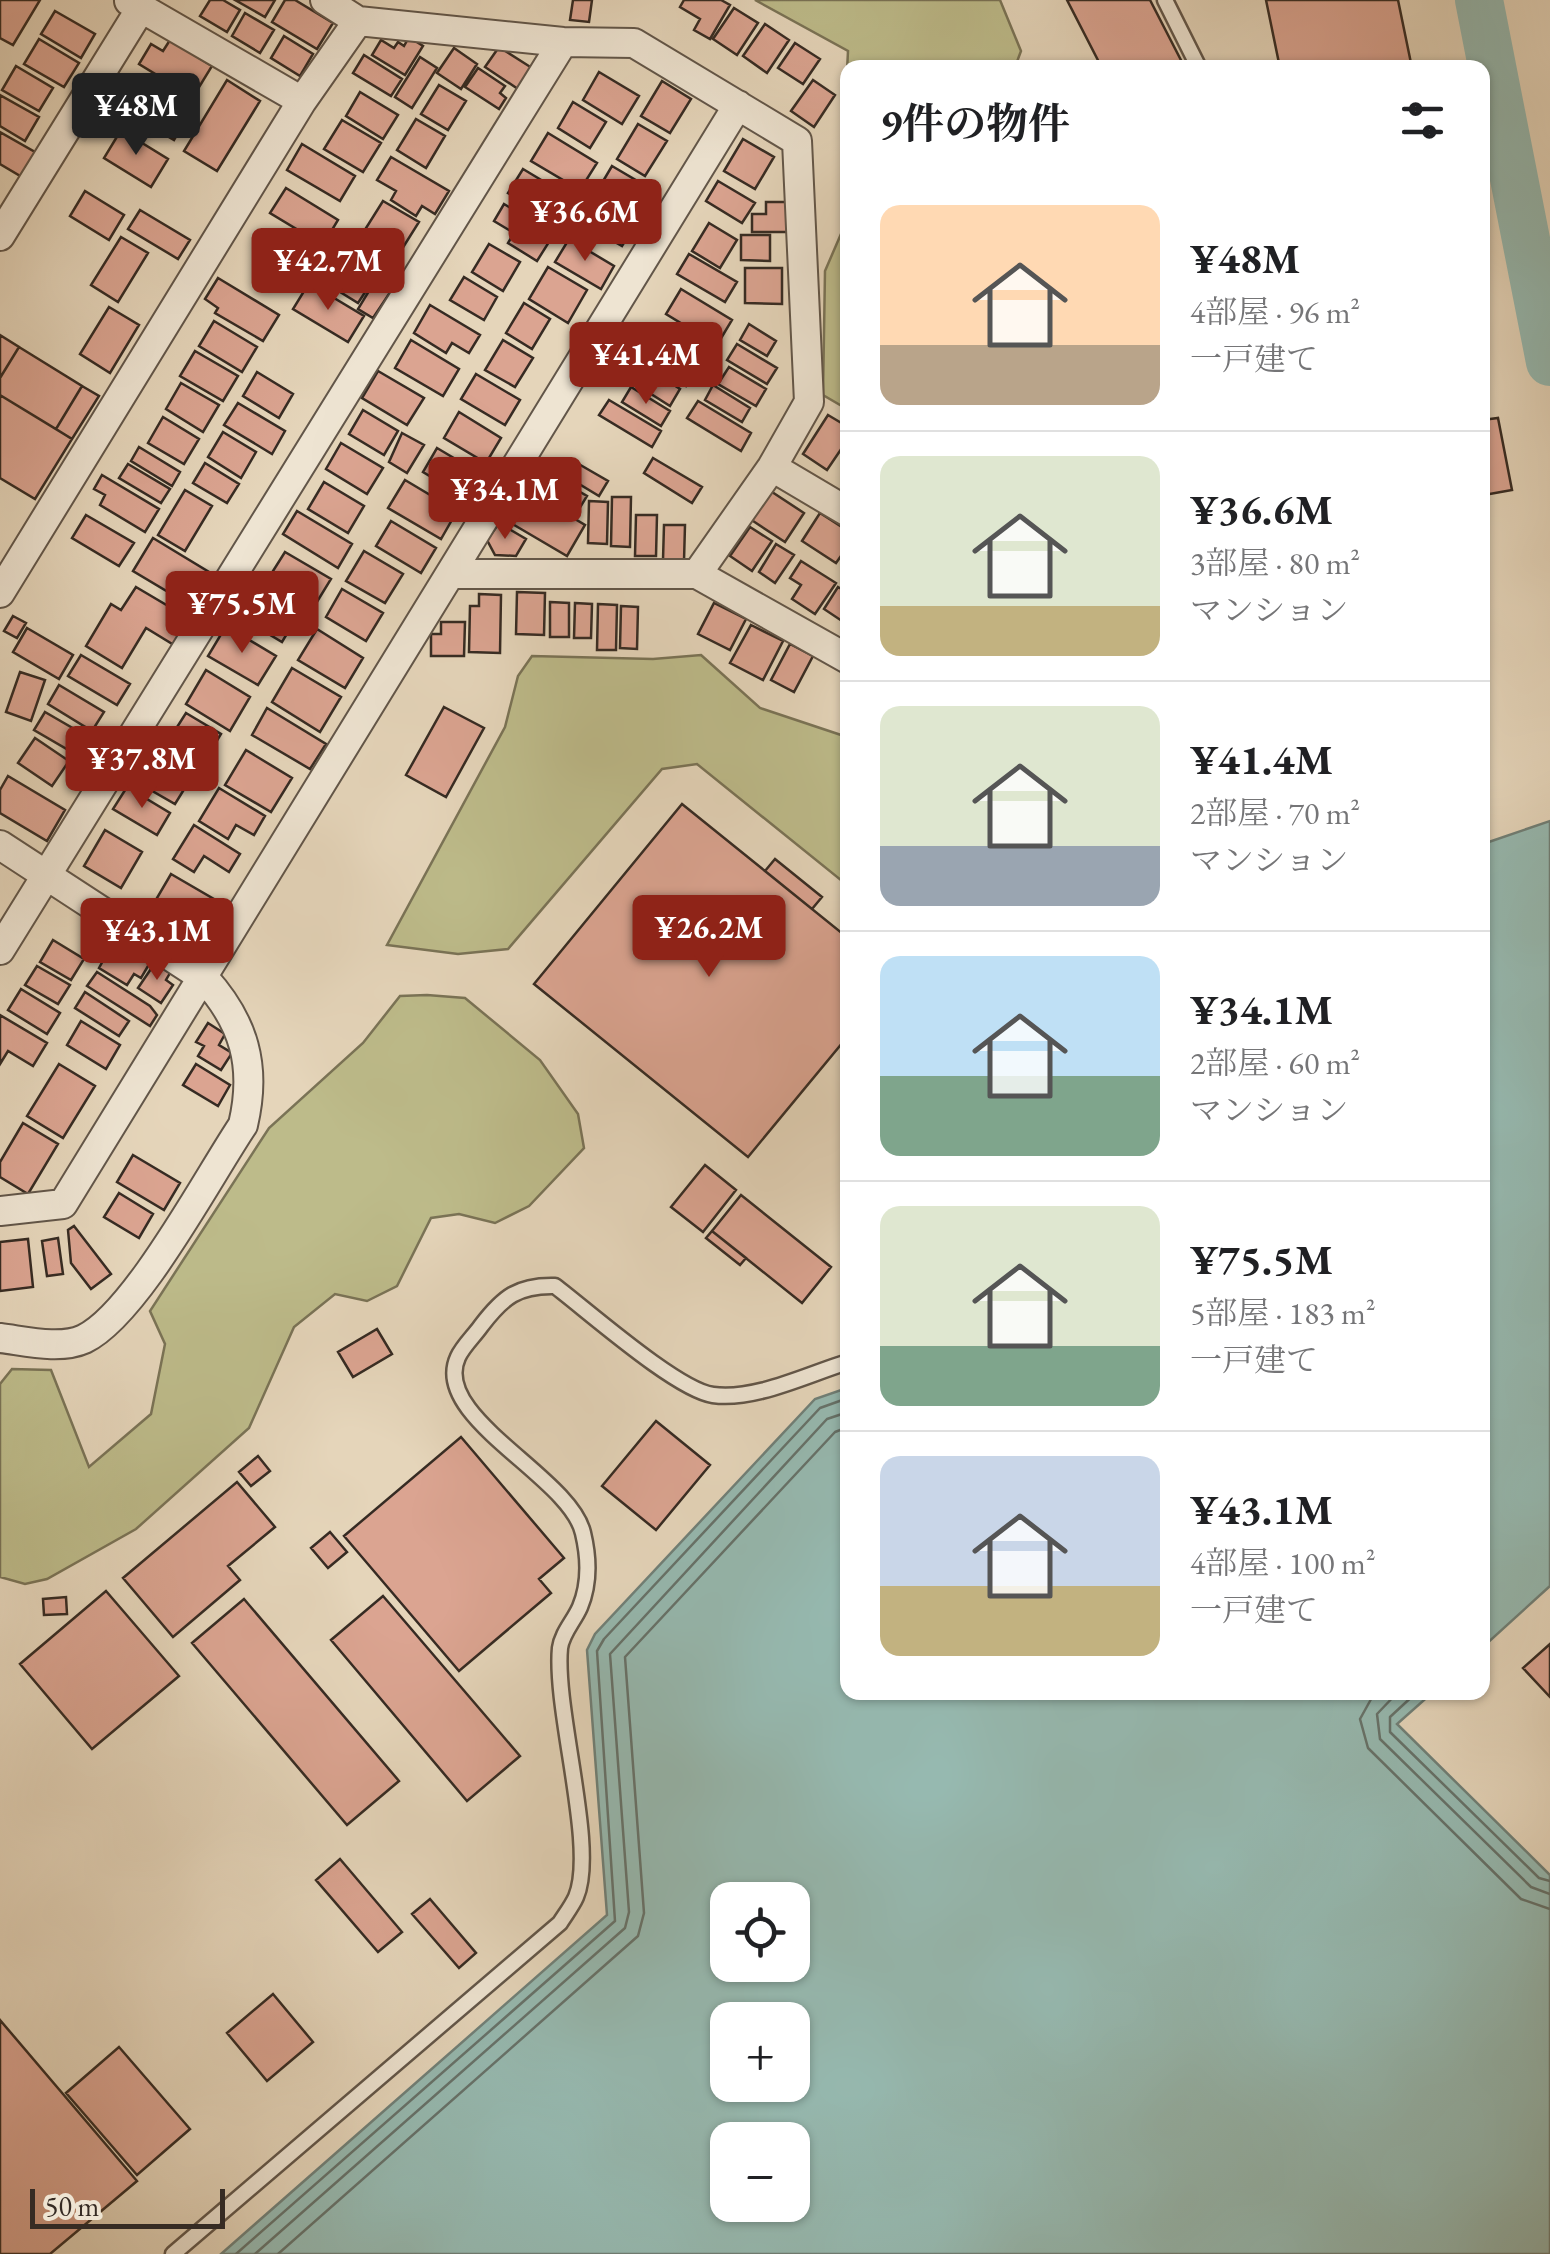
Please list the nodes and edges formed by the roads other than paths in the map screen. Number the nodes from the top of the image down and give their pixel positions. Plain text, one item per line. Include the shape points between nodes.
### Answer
1 (325, 0) edge
2 (1165, 0) edge
3 (135, 4) edge
4 (358, 22) junction
5 (563, 42) junction
6 (1196, 60) edge
7 (302, 101) junction
8 (738, 104) junction
9 (0, 236) edge
10 (772, 467) junction
11 (840, 507) edge
12 (454, 574) junction
13 (698, 574) junction
14 (0, 593) edge
15 (840, 654) edge
16 (0, 844) edge
17 (48, 873) junction
18 (0, 950) edge
19 (204, 978) junction
20 (0, 1212) edge
21 (0, 1338) edge
22 (840, 1364) edge
23 (172, 2254) edge

1 - 4 street
2 - 6 lane
3 - 7 street
3 - 9 street
4 - 5 street
4 - 7 street
5 - 8 street via 634,43
5 - 17 street
7 - 14 street
8 - 10 street via 797,141 809,402
8 - 12 street
10 - 11 street
10 - 13 street
12 - 13 street
12 - 19 street
13 - 15 street
16 - 17 street
17 - 18 street
17 - 19 street
19 - 20 street via 63,1204
19 - 21 street via 229,1005 244,1036 250,1092 242,1125 120,1313 82,1340
22 - 23 lane via 744,1394 712,1396 686,1384 555,1286 529,1285 502,1298 457,1358 454,1384 468,1410 572,1507 583,1530 589,1574 560,1642 559,1673 580,1855 577,1895 560,1923

